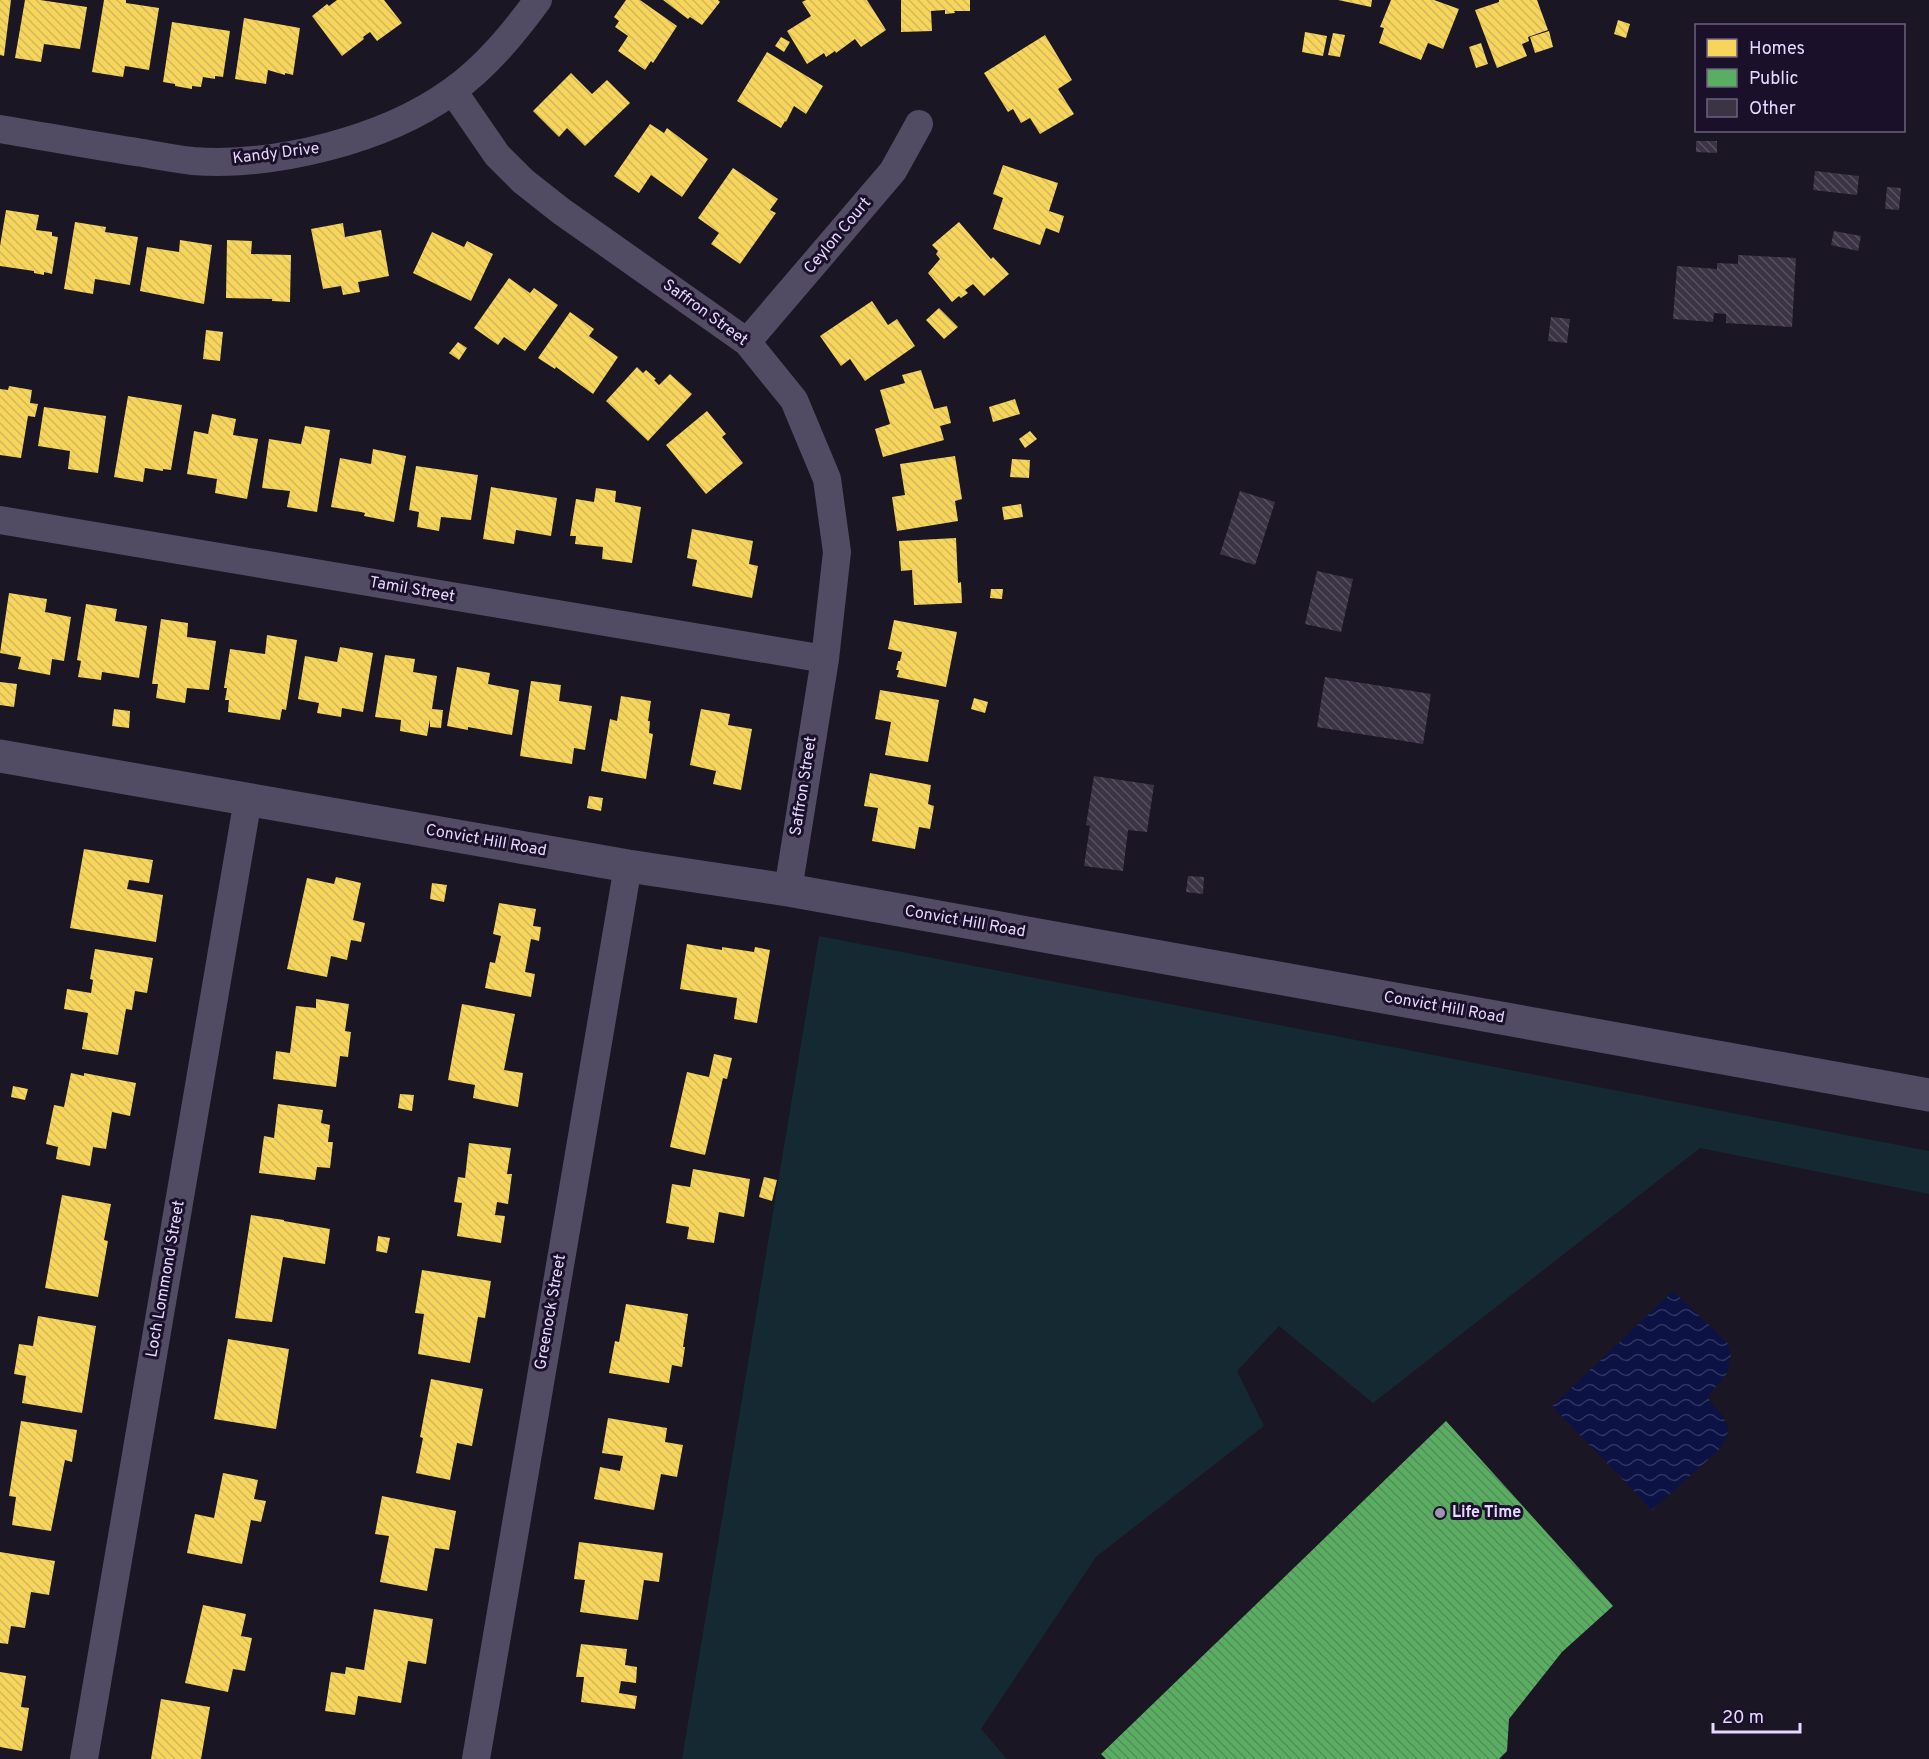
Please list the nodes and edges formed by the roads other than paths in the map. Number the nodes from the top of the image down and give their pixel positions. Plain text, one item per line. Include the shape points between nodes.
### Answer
1 (538, 0) edge
2 (453, 91) junction
3 (919, 124) dead end
4 (0, 129) edge
5 (747, 342) junction
6 (0, 519) edge
7 (825, 659) junction
8 (0, 756) edge
9 (248, 799) junction
10 (628, 866) junction
11 (788, 890) junction
12 (1929, 1095) edge
13 (84, 1759) edge
14 (476, 1759) edge

1 - 2 street, Kandy Drive via 510,39
2 - 4 street, Kandy Drive via 411,116 325,149 241,160 193,161
2 - 5 street, Saffron Street via 497,155 523,181
3 - 5 street, Ceylon Court via 893,171
5 - 7 street, Saffron Street via 794,400 827,478 837,552
6 - 7 street, Tamil Street
7 - 11 street, Saffron Street
8 - 9 street, Convict Hill Road
9 - 10 street, Convict Hill Road
9 - 13 street, Loch Lommond Street
10 - 11 street, Convict Hill Road
10 - 14 street, Greenock Street
11 - 12 street, Convict Hill Road

